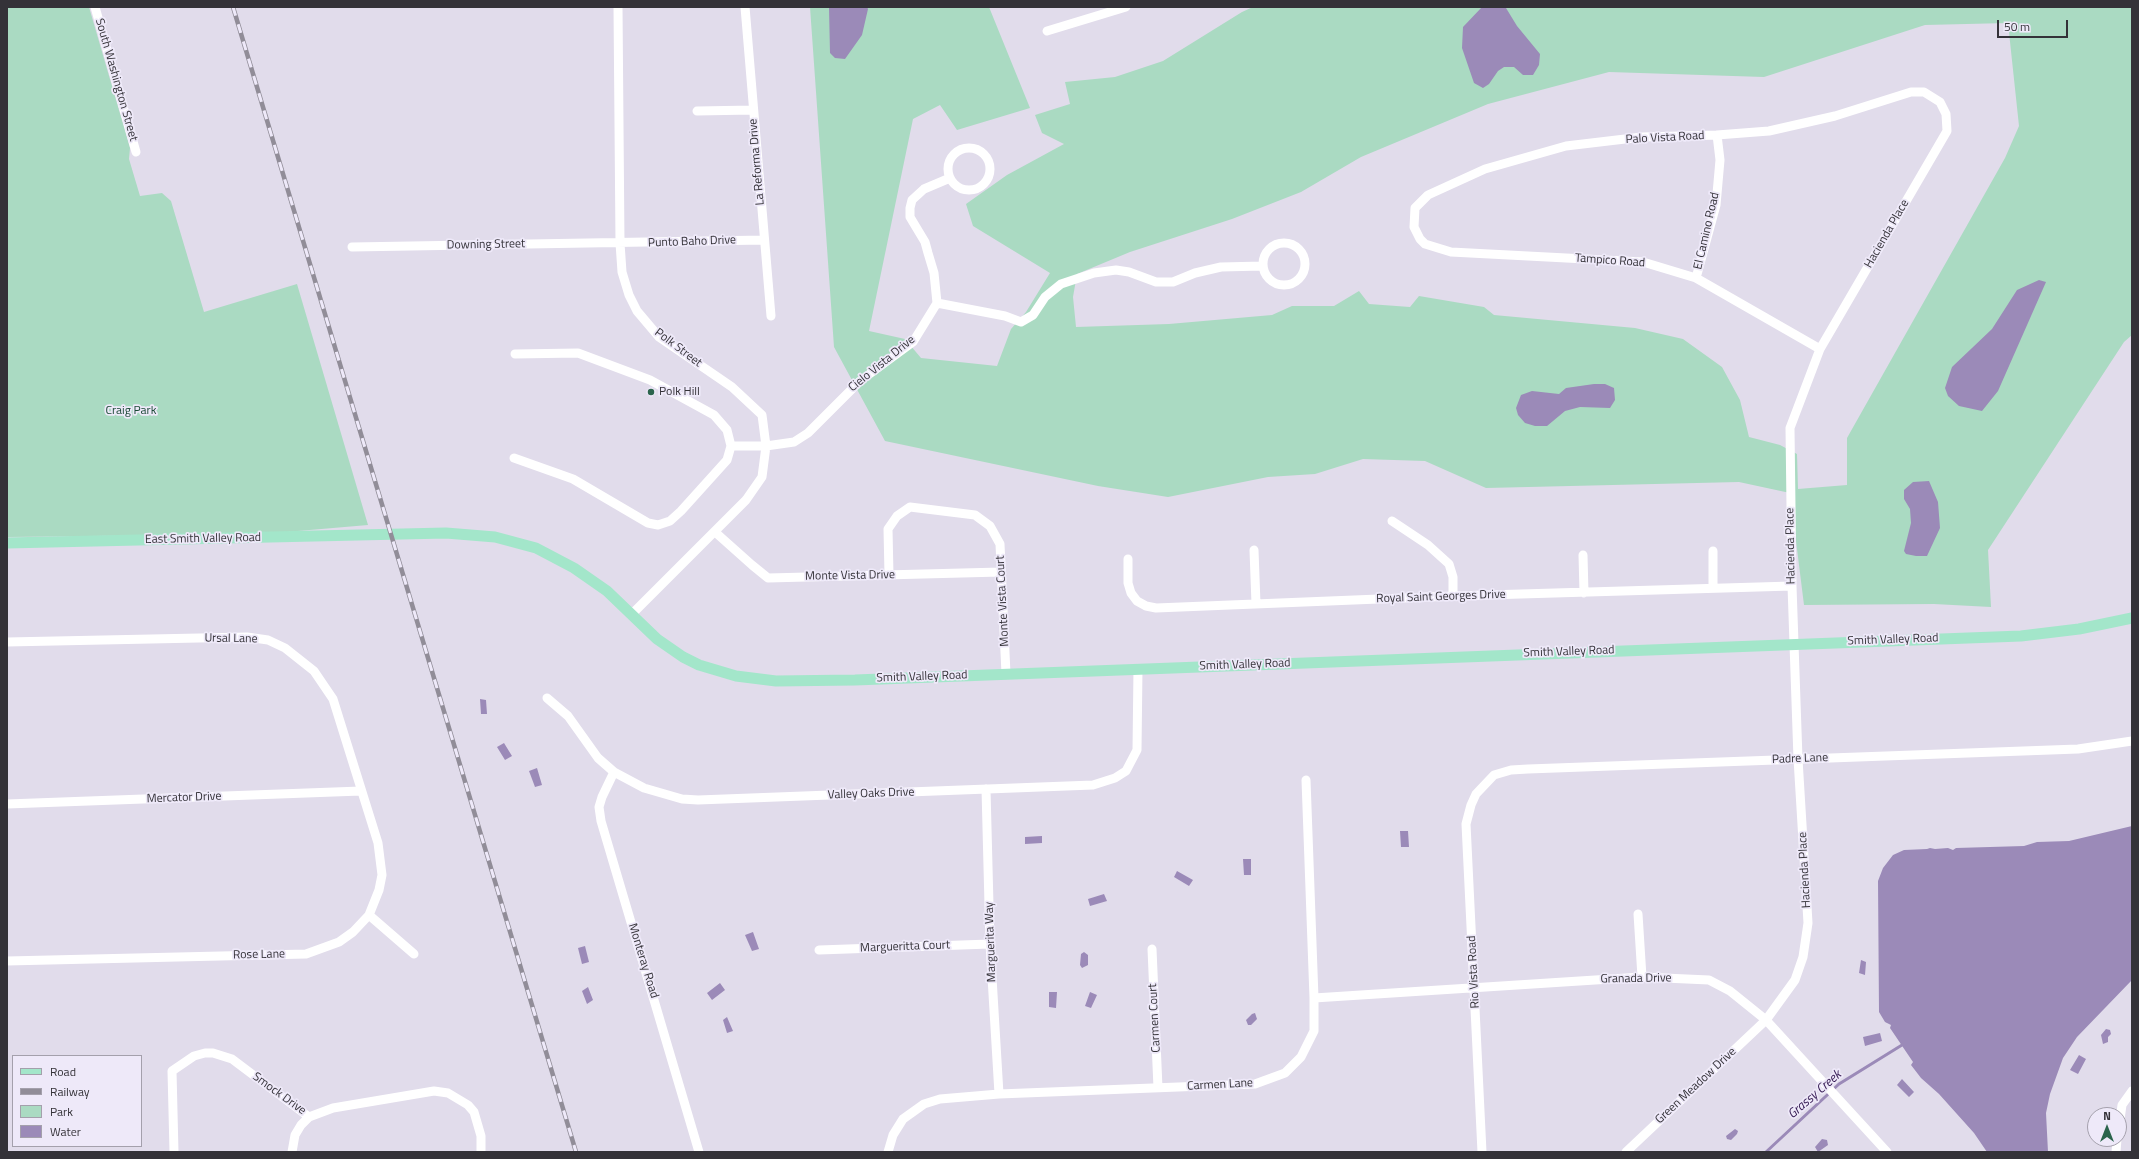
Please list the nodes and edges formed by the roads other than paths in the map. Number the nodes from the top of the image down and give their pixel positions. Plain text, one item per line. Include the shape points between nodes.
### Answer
1 (95, 7) edge
2 (618, 7) edge
3 (745, 7) edge
4 (1126, 7) edge
5 (1047, 30) dead end
6 (1940, 102) joint
7 (753, 110) junction
8 (698, 111) dead end
9 (1717, 135) junction
10 (136, 152) dead end
11 (950, 178) junction
12 (1414, 227) joint
13 (764, 240) junction
14 (620, 244) junction
15 (352, 247) dead end
16 (1263, 266) junction
17 (1696, 278) junction
18 (937, 303) junction
19 (771, 316) dead end
20 (1820, 349) junction
21 (515, 354) dead end
22 (731, 446) junction
23 (766, 446) junction
24 (514, 458) dead end
25 (1392, 521) dead end
26 (715, 532) junction
27 (400, 534) joint
28 (7, 543) edge
29 (1254, 550) dead end
30 (1713, 551) dead end
31 (1583, 555) dead end
32 (1128, 559) dead end
33 (1001, 572) junction
34 (889, 575) junction
35 (1792, 586) junction
36 (1713, 588) junction
37 (1584, 592) junction
38 (1453, 596) junction
39 (1256, 604) junction
40 (630, 615) junction
41 (2132, 618) edge
42 (7, 642) edge
43 (1795, 644) junction
44 (1138, 670) junction
45 (1006, 674) junction
46 (547, 698) dead end
47 (2132, 741) edge
48 (1798, 759) junction
49 (614, 772) junction
50 (1306, 780) dead end
51 (986, 789) junction
52 (361, 791) junction
53 (1476, 794) joint
54 (7, 804) edge
55 (1638, 914) dead end
56 (369, 915) junction
57 (990, 944) junction
58 (1152, 949) dead end
59 (819, 950) dead end
60 (414, 954) dead end
61 (7, 961) edge
62 (1642, 977) junction
63 (1475, 988) junction
64 (1314, 998) junction
65 (1766, 1020) junction
66 (1158, 1088) junction
67 (2132, 1091) edge
68 (999, 1094) junction
69 (2122, 1107) edge
70 (310, 1117) junction
71 (174, 1152) edge
72 (292, 1152) edge
73 (480, 1152) edge
74 (700, 1152) edge
75 (888, 1152) edge
76 (1482, 1152) edge
77 (1626, 1152) edge
78 (1887, 1152) edge

1 - 10 street, South Washington Street
2 - 14 street, Polk Street
3 - 7 street, La Reforma Drive
4 - 5 street
6 - 9 street, Palo Vista Road via 1924,92 1911,92 1769,131
6 - 20 street, Hacienda Place via 1946,114 1947,131
7 - 8 street
7 - 13 street, La Reforma Drive
9 - 12 street, Palo Vista Road via 1642,137 1566,146 1485,169 1428,195 1415,208
9 - 17 street, El Camino Road via 1720,160 1716,205
11 - 11 street via 950,160 958,151 971,148 987,159 990,172 978,188 965,190
11 - 18 street via 924,189 912,200 910,208 910,217 925,242 934,273
12 - 17 street, Tampico Road via 1425,244 1450,252 1643,262
13 - 14 street, Punto Baho Drive
13 - 19 street, La Reforma Drive
14 - 15 street, Downing Street
14 - 23 street, Polk Street via 622,272 637,311 659,337 732,387 762,415
16 - 16 street via 1266,253 1284,242 1298,247 1305,259 1304,272 1288,284 1275,282 1269,278
16 - 18 street via 1221,267 1195,273 1173,282 1156,282 1116,270 1094,273 1061,284 1045,297 1033,315 1021,322 1005,316
17 - 20 street, Tampico Road
18 - 23 street, Cielo Vista Drive via 913,342 860,381 808,433 794,442
20 - 35 street, Hacienda Place via 1790,428
21 - 22 street via 578,353 650,380 714,415 727,430
22 - 23 street, Cielo Vista Drive
22 - 24 street via 727,460 681,511 670,521 658,525 648,522 573,479
23 - 26 street, Polk Street via 762,477 746,500
25 - 38 street via 1428,545 1449,564 1453,577
26 - 34 street, Monte Vista Drive via 768,578
26 - 40 street, Polk Street
27 - 28 main road, East Smith Valley Road
27 - 40 main road, Smith Valley Road via 470,534 495,537 536,548 592,580 607,591
29 - 39 street
30 - 36 street
31 - 37 street
32 - 39 street, Royal Saint Georges Drive via 1128,583 1131,593 1137,601 1146,606 1156,608
33 - 34 street, Monte Vista Drive
33 - 34 street, Monte Vista Court via 1000,544 990,526 975,515 910,507 896,516 888,528
33 - 45 street, Monte Vista Court
35 - 36 street, Royal Saint Georges Drive
35 - 43 street, Hacienda Place
36 - 37 street, Royal Saint Georges Drive
37 - 38 street, Royal Saint Georges Drive
38 - 39 street, Royal Saint Georges Drive
40 - 45 main road, Smith Valley Road via 657,639 683,656 718,672 756,680 806,681
41 - 43 main road, Smith Valley Road via 2043,634
42 - 52 street, Ursal Lane via 247,637 268,640 280,645 314,671 333,699
43 - 44 main road, Smith Valley Road
43 - 48 street, Hacienda Place
44 - 45 main road, Smith Valley Road
44 - 51 street, Valley Oaks Drive via 1137,750 1126,770 1115,778 1093,786
46 - 49 street, Valley Oaks Drive via 568,716 598,758
47 - 48 street, Padre Lane via 2078,749
48 - 53 street, Padre Lane via 1511,770 1494,775
48 - 65 street, Hacienda Place via 1808,923 1803,958 1796,980
49 - 51 street, Valley Oaks Drive via 644,788 682,799 698,800
49 - 74 street, Monteray Road via 599,807 601,821
50 - 64 street, Carmen Lane
51 - 57 street, Marguerita Way
52 - 54 street, Mercator Drive
52 - 56 street, Rose Lane via 381,856 382,875 379,890
53 - 63 street, Rio Vista Road via 1466,824
55 - 62 street
56 - 60 street
56 - 61 street, Rose Lane via 339,942 306,954
57 - 59 street, Margueritta Court
57 - 68 street, Marguerita Way
58 - 66 street, Carmen Court
62 - 63 street, Granada Drive
62 - 65 street, Granada Drive via 1709,980 1730,991
63 - 64 street, Granada Drive
63 - 76 street, Rio Vista Road
64 - 66 street, Carmen Lane via 1314,1031 1302,1057 1285,1073 1255,1084
65 - 77 street, Green Meadow Drive
65 - 78 street, Granada Drive
66 - 68 street, Carmen Lane
67 - 69 street
68 - 75 street, Carmen Lane via 940,1099 924,1104 903,1119 893,1135
70 - 71 street, Smock Drive via 232,1058 205,1053 194,1056 172,1071
70 - 72 street via 295,1135
70 - 73 street, Smock Drive via 333,1108 434,1091 448,1093 468,1105 474,1112 481,1136

